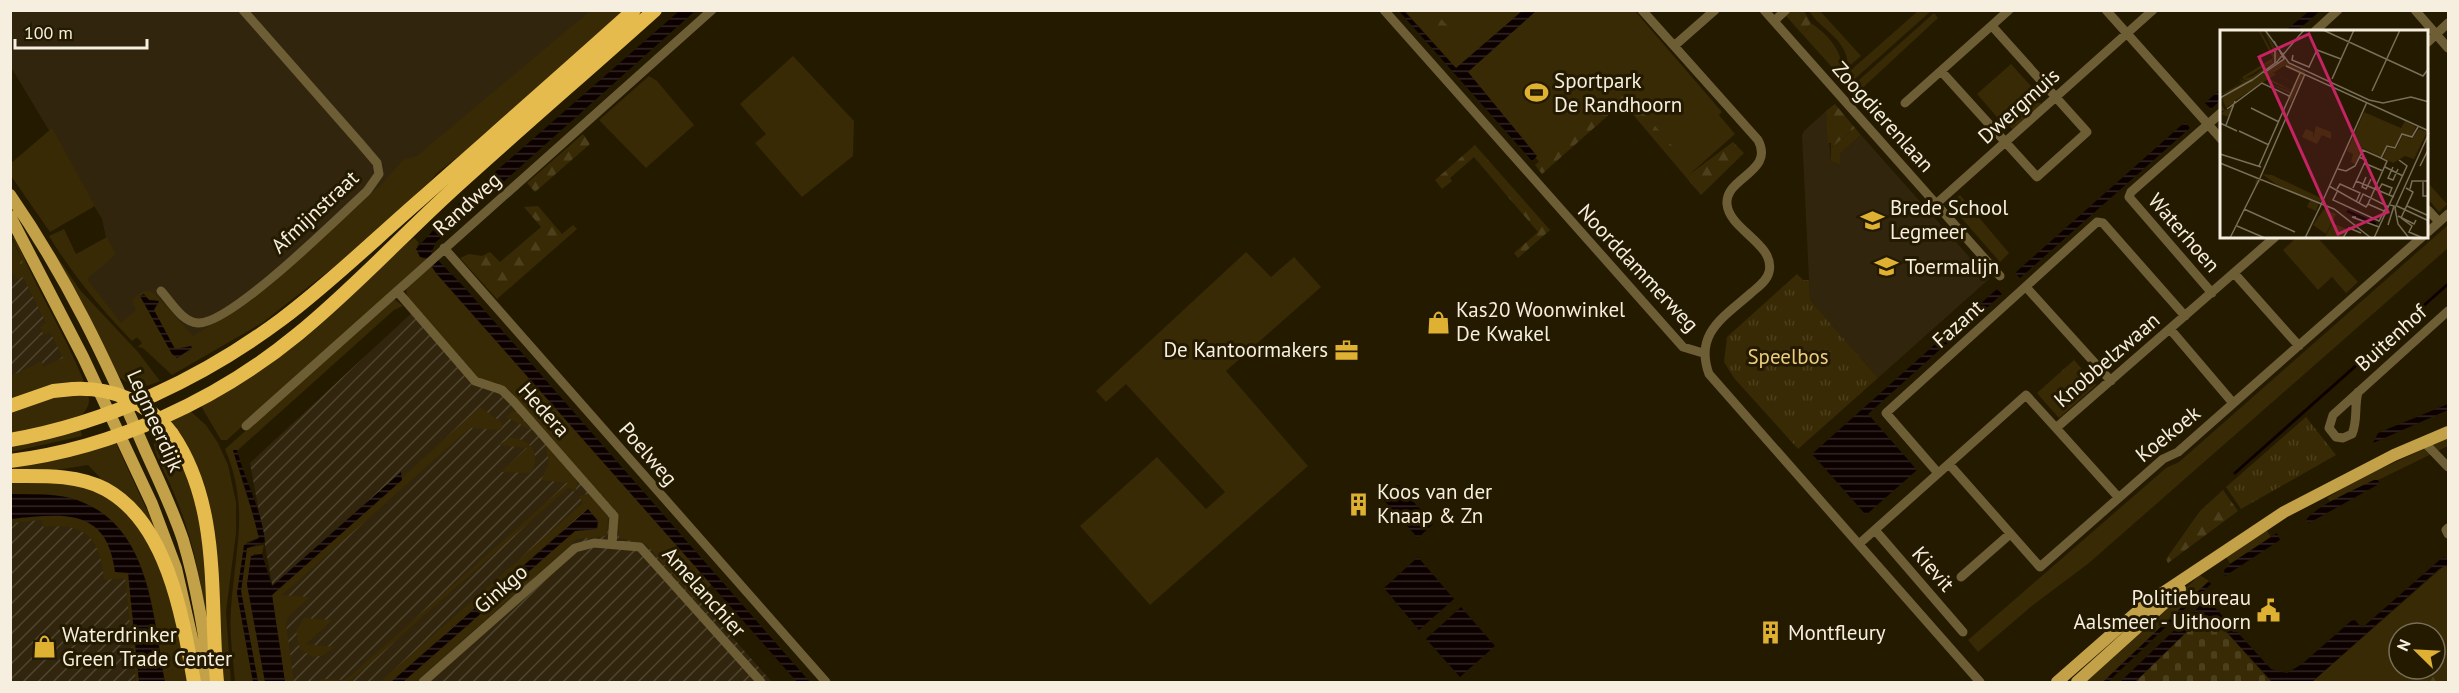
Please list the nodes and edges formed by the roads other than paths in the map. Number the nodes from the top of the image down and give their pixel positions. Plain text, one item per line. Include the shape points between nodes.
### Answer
1 (243, 10) edge
2 (634, 10) edge
3 (655, 10) edge
4 (712, 10) edge
5 (1384, 10) edge
6 (1642, 10) edge
7 (1715, 10) edge
8 (1764, 10) edge
9 (1786, 10) edge
10 (2009, 10) edge
11 (2106, 10) edge
12 (2153, 10) edge
13 (2338, 10) edge
14 (2415, 10) edge
15 (1774, 21) junction
16 (2448, 23) edge
17 (1992, 26) junction
18 (2316, 30) edge
19 (2127, 34) junction
20 (2436, 34) junction
21 (2429, 40) edge
22 (1674, 46) junction
23 (2448, 48) edge
24 (1941, 71) junction
25 (2055, 98) junction
26 (1905, 103) dead end
27 (2220, 114) edge
28 (2208, 124) junction
29 (2220, 138) edge
30 (2006, 142) junction
31 (10, 195) edge
32 (1936, 204) junction
33 (2429, 212) edge
34 (2448, 214) edge
35 (10, 216) edge
36 (2439, 222) junction
37 (2429, 230) edge
38 (2275, 238) edge
39 (2421, 238) edge
40 (442, 250) junction
41 (2234, 273) junction
42 (2000, 276) dead end
43 (2026, 287) junction
44 (161, 291) dead end
45 (397, 291) junction
46 (2212, 293) junction
47 (2448, 311) edge
48 (2185, 316) junction
49 (2170, 329) junction
50 (2300, 346) junction
51 (1703, 353) junction
52 (2111, 381) junction
53 (2358, 392) junction
54 (2233, 403) junction
55 (10, 406) edge
56 (127, 406) junction
57 (108, 413) junction
58 (246, 426) dead end
59 (136, 428) junction
60 (2056, 428) junction
61 (2448, 432) edge
62 (118, 435) junction
63 (10, 440) edge
64 (2424, 442) junction
65 (10, 461) edge
66 (1948, 464) junction
67 (2448, 467) edge
68 (1938, 473) junction
69 (10, 476) edge
70 (2119, 498) junction
71 (2448, 528) edge
72 (1875, 530) junction
73 (2010, 534) junction
74 (2448, 534) edge
75 (612, 544) junction
76 (1859, 544) junction
77 (2202, 568) junction
78 (1961, 577) dead end
79 (1963, 632) dead end
80 (194, 682) edge
81 (202, 682) edge
82 (211, 682) edge
83 (217, 682) edge
84 (423, 682) edge
85 (761, 682) edge
86 (826, 682) edge
87 (1980, 682) edge
88 (2057, 682) edge
89 (2077, 682) edge

1 - 44 street, Afmijnstraat via 360,143 377,164 379,174 367,191 248,298 207,323 184,318
2 - 56 highway via 282,319 205,369
3 - 59 highway via 297,335 203,397
4 - 40 street, Randweg
5 - 51 street, Noorddammerweg via 1683,346
6 - 22 street
7 - 22 street
8 - 15 street, Zoogdierenlaan
9 - 15 street
10 - 17 street
11 - 19 street
12 - 19 street, Dwergmuis
13 - 18 street
14 - 20 street
15 - 32 street, Zoogdierenlaan
16 - 20 street
17 - 24 street
17 - 25 street
19 - 25 street, Dwergmuis
19 - 28 street
20 - 21 street
20 - 23 street
22 - 51 street via 1758,140 1761,152 1757,165 1731,190 1727,202 1730,213 1768,258 1768,275 1712,329
24 - 26 street
24 - 30 street
25 - 30 street, Dwergmuis
25 - 30 street via 2088,132 2037,177
27 - 28 street
28 - 29 street
28 - 46 street, Waterhoen via 2129,197
30 - 32 street, Dwergmuis
31 - 56 main road, Legmeerdijk via 70,290
32 - 42 street, Zoogdierenlaan
33 - 36 street
34 - 36 street
35 - 57 main road, Legmeerdijk
36 - 37 street
38 - 41 street, Knobbelzwaan
39 - 50 street, Koekoek
40 - 45 street, Randweg
40 - 86 street, Poelweg
41 - 46 street, Knobbelzwaan
41 - 50 street
43 - 48 street, Fazant via 2102,222
43 - 52 street
43 - 68 street, Fazant via 1886,413
45 - 58 street, Randweg
45 - 75 street, Hedera via 475,381 502,390 588,484 614,516
46 - 48 street, Knobbelzwaan
47 - 53 street, Buitenhof
48 - 49 street, Knobbelzwaan
49 - 52 street, Knobbelzwaan
49 - 54 street
50 - 54 street, Koekoek
51 - 76 street, Noorddammerweg via 1709,374
52 - 60 street, Knobbelzwaan
53 - 53 street, Buitenhof via 2330,422 2329,428 2337,437 2352,433
54 - 70 street, Koekoek
55 - 83 highway, bridge via 53,391 100,390 125,397 154,415 172,434 192,473 208,536
56 - 57 highway
56 - 59 main road, Legmeerdijk
57 - 62 main road, Legmeerdijk
57 - 63 highway
59 - 62 highway
59 - 82 main road, Legmeerdijk via 183,542 197,596
60 - 66 street, Knobbelzwaan via 2026,395
60 - 70 street
61 - 64 main road
62 - 65 highway
62 - 81 main road, Legmeerdijk via 152,504 173,560
64 - 67 street
64 - 77 main road via 2284,512
66 - 68 street, Knobbelzwaan
66 - 73 street, Koekoek
68 - 72 street, Knobbelzwaan
69 - 80 highway via 50,476 90,483 105,489 137,514 156,545 170,581
70 - 73 street, Koekoek via 2040,567
71 - 74 street
72 - 76 street, Knobbelzwaan
72 - 79 street, Kievit
73 - 78 street
75 - 84 street, Ginkgo via 584,543 575,548
75 - 85 street, Amelanchier via 640,547
76 - 87 street, Noorddammerweg
77 - 88 main road via 2146,604
77 - 89 main road

